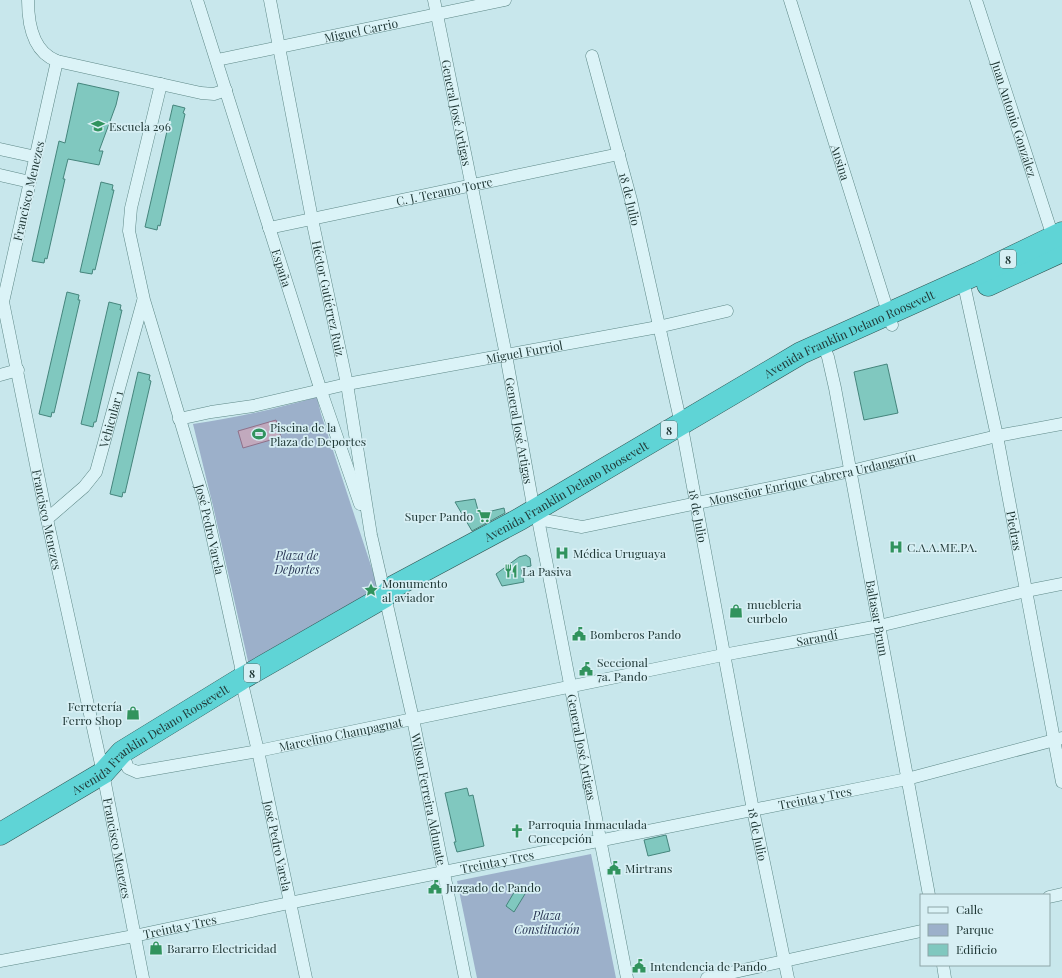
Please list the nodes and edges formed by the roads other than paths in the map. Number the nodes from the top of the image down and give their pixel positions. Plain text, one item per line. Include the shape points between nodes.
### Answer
1 (28, 0) edge
2 (197, 0) edge
3 (270, 0) edge
4 (434, 0) edge
5 (505, 0) edge
6 (790, 0) edge
7 (976, 0) edge
8 (437, 14) junction
9 (279, 47) junction
10 (592, 56) dead end
11 (217, 60) junction
12 (58, 61) junction
13 (160, 84) junction
14 (226, 90) junction
15 (0, 149) edge
16 (619, 154) junction
17 (36, 157) junction
18 (0, 175) edge
19 (30, 182) junction
20 (471, 184) junction
21 (312, 219) junction
22 (269, 228) junction
23 (1059, 240) edge
24 (965, 287) junction
25 (144, 300) junction
26 (727, 311) dead end
27 (890, 319) junction
28 (658, 327) junction
29 (825, 350) junction
30 (506, 355) junction
31 (18, 370) junction
32 (0, 375) edge
33 (347, 384) junction
34 (321, 391) junction
35 (179, 419) junction
36 (1062, 424) edge
37 (681, 428) junction
38 (997, 436) junction
39 (851, 471) junction
40 (694, 503) junction
41 (536, 515) junction
42 (47, 519) junction
43 (371, 535) junction
44 (1062, 584) edge
45 (1026, 591) junction
46 (384, 597) junction
47 (879, 626) junction
48 (723, 655) junction
49 (241, 679) junction
50 (571, 687) junction
51 (413, 719) junction
52 (1058, 739) edge
53 (258, 751) junction
54 (122, 752) junction
55 (103, 773) junction
56 (907, 779) junction
57 (1062, 782) edge
58 (753, 810) junction
59 (0, 834) edge
60 (600, 840) junction
61 (445, 872) junction
62 (929, 894) edge
63 (1062, 894) edge
64 (1050, 898) edge
65 (289, 903) junction
66 (920, 931) edge
67 (134, 936) junction
68 (784, 961) junction
69 (0, 962) edge
70 (943, 966) edge
71 (143, 978) edge
72 (306, 978) edge
73 (465, 978) edge
74 (627, 978) edge
75 (708, 978) edge
76 (788, 978) edge
77 (945, 978) edge

1 - 12 street via 31,28 38,48 47,58
2 - 11 street, España
3 - 9 street, Héctor Gutiérrez Ruiz
4 - 8 street, General José Artigas
5 - 8 street, Miguel Carrio
6 - 27 street, Ansina
7 - 23 street, Juan Antonio González
8 - 9 street, Miguel Carrio
8 - 20 street, General José Artigas
9 - 11 street, Miguel Carrio
9 - 21 street, Héctor Gutiérrez Ruiz
10 - 16 street, 18 de Julio
11 - 14 street, España
12 - 13 street
12 - 17 street, Francisco Menezes
13 - 14 street via 201,93 214,94
13 - 25 street, José Pedro Varela via 131,208 129,231
14 - 22 street, España
15 - 17 street
16 - 20 street, C. J. Teramo Torre
16 - 28 street, 18 de Julio
17 - 19 street, Francisco Menezes
18 - 19 street
19 - 31 street, Francisco Menezes via 4,302
20 - 21 street, C. J. Teramo Torre
20 - 30 street, General José Artigas
21 - 22 street, C. J. Teramo Torre
21 - 33 street, Héctor Gutiérrez Ruiz
22 - 34 street, España
23 - 24 highway, 8
24 - 27 highway, Avenida Franklin Delano Roosevelt / 8
24 - 38 street, Piedras
25 - 35 street, José Pedro Varela
25 - 42 street, Vehicular 1 via 96,472 84,487
26 - 28 street, Miguel Furriol
27 - 29 highway, Avenida Franklin Delano Roosevelt / 8
28 - 30 street, Miguel Furriol
28 - 37 street, 18 de Julio
29 - 37 highway, Avenida Franklin Delano Roosevelt / 8 via 788,361
29 - 39 street, Baltasar Brum
30 - 33 street, Miguel Furriol
30 - 41 street, General José Artigas
31 - 32 street
31 - 42 street, Francisco Menezes
33 - 34 street, Miguel Furriol
33 - 43 street, Héctor Gutiérrez Ruiz
34 - 35 street, Miguel Furriol
34 - 43 street, España
35 - 49 street, José Pedro Varela via 204,499 242,667
36 - 38 street, Monseñor Enrique Cabrera Urdangarín
37 - 40 street, 18 de Julio
37 - 41 highway, Avenida Franklin Delano Roosevelt / 8
38 - 39 street, Monseñor Enrique Cabrera Urdangarín
38 - 45 street, Piedras
39 - 40 street, Monseñor Enrique Cabrera Urdangarín
39 - 47 street, Baltasar Brum
40 - 41 street, Monseñor Enrique Cabrera Urdangarín via 582,527
40 - 48 street, 18 de Julio
41 - 46 highway, Avenida Franklin Delano Roosevelt / 8 via 393,587
41 - 50 street, General José Artigas
42 - 55 street, Francisco Menezes
43 - 46 street, Héctor Gutiérrez Ruiz
44 - 45 street, Sarandí
45 - 47 street, Sarandí
45 - 52 street, Piedras
46 - 49 highway, Avenida Franklin Delano Roosevelt / 8
46 - 51 street, Wilson Ferreira Aldunate
47 - 48 street, Sarandí
47 - 56 street, Baltasar Brum
48 - 50 street, Sarandí
48 - 58 street, 18 de Julio
49 - 53 street, José Pedro Varela
49 - 54 highway, Avenida Franklin Delano Roosevelt / 8
50 - 51 street, Marcelino Champagnat
50 - 60 street, General José Artigas
51 - 53 street, Marcelino Champagnat
51 - 61 street, Wilson Ferreira Aldunate
52 - 56 street, Treinta y Tres
52 - 57 street, Piedras
53 - 54 street, Marcelino Champagnat via 137,772 128,768
53 - 65 street, José Pedro Varela
54 - 55 highway, Avenida Franklin Delano Roosevelt / 8
55 - 59 highway, Avenida Franklin Delano Roosevelt / 8
55 - 67 street, Francisco Menezes
56 - 58 street, Treinta y Tres
56 - 62 street, Baltasar Brum
58 - 60 street, Treinta y Tres
58 - 68 street, 18 de Julio
60 - 61 street, Treinta y Tres
60 - 74 street, General José Artigas
61 - 65 street, Treinta y Tres
61 - 73 street, Wilson Ferreira Aldunate
63 - 64 street
65 - 67 street, Treinta y Tres
65 - 72 street, José Pedro Varela
66 - 68 street
67 - 69 street, Treinta y Tres
67 - 71 street, Francisco Menezes
68 - 75 street
68 - 76 street, 18 de Julio
70 - 77 street

